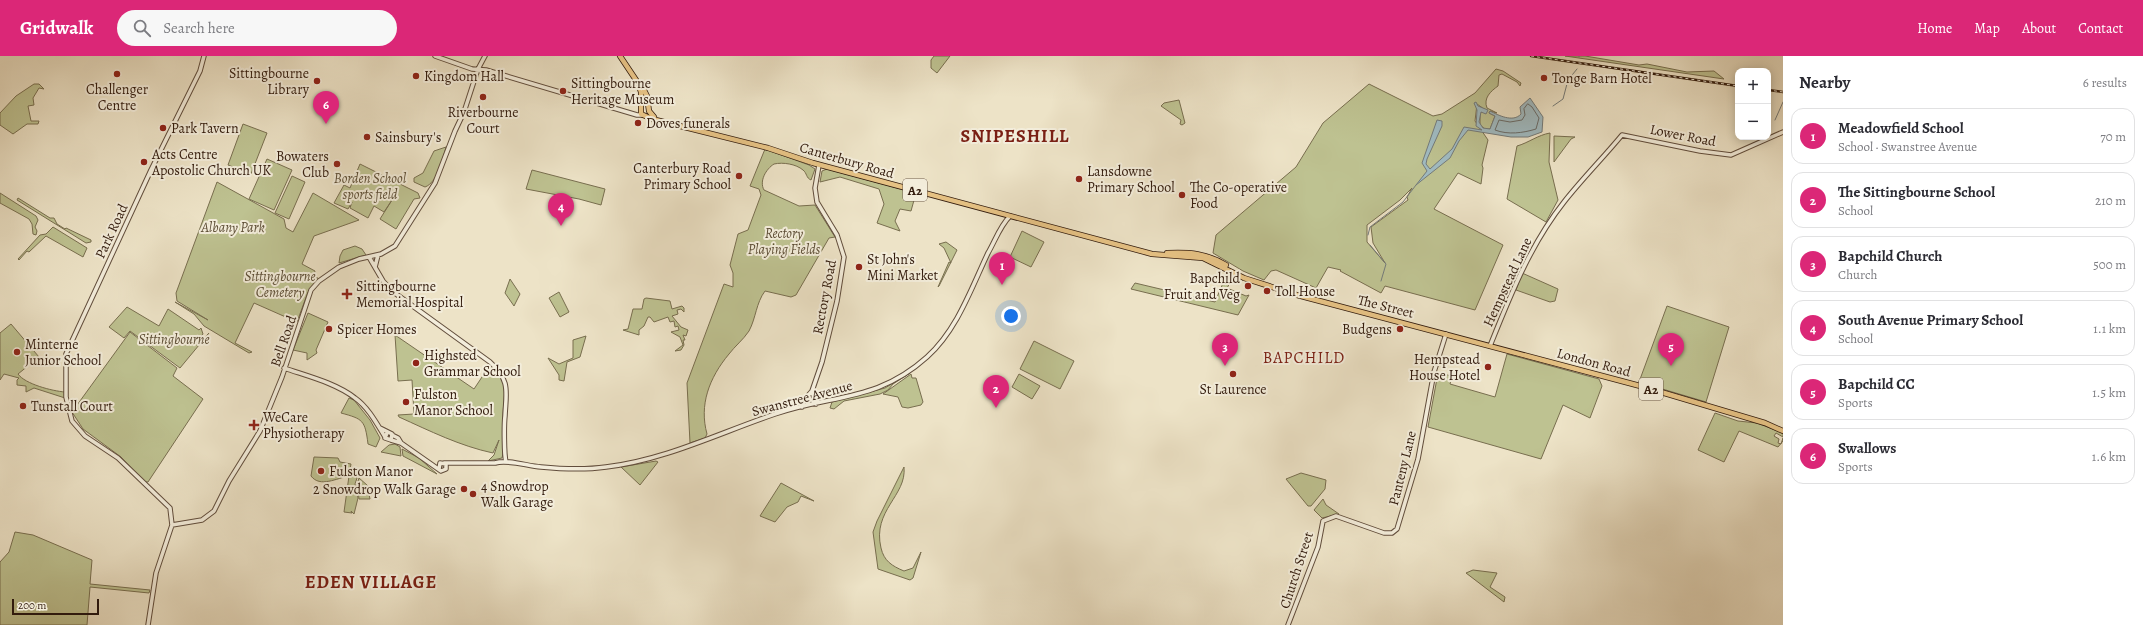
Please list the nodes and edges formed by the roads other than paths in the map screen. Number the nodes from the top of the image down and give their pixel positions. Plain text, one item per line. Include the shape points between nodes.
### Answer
1 (204, 56) edge
2 (435, 56) edge
3 (485, 56) edge
4 (620, 56) edge
5 (478, 70) junction
6 (636, 81) junction
7 (640, 108) junction
8 (646, 112) junction
9 (633, 114) junction
10 (1783, 132) edge
11 (1622, 136) joint
12 (819, 164) junction
13 (1010, 216) junction
14 (378, 255) junction
15 (369, 257) junction
16 (375, 267) junction
17 (1446, 334) junction
18 (1490, 346) junction
19 (284, 368) junction
20 (812, 391) junction
21 (816, 404) junction
22 (802, 407) junction
23 (379, 427) junction
24 (1783, 431) edge
25 (387, 433) junction
26 (392, 435) junction
27 (385, 437) junction
28 (391, 440) junction
29 (401, 443) junction
30 (504, 456) junction
31 (427, 460) junction
32 (443, 463) junction
33 (496, 463) junction
34 (505, 463) junction
35 (462, 464) junction
36 (446, 468) junction
37 (439, 469) junction
38 (1323, 521) joint
39 (172, 525) junction
40 (148, 625) edge
41 (1288, 625) edge

1 - 39 street, Park Road via 200,71 68,348 66,359 67,406 72,421 85,436 118,458 165,502 170,508
2 - 5 street
3 - 5 street, Bell Road
4 - 6 main road
5 - 9 street via 486,70
5 - 14 street, Bell Road via 435,183 395,246
6 - 7 main road via 641,92
6 - 8 main road via 647,96
7 - 8 main road, A2
7 - 8 main road
7 - 9 street
8 - 9 street
8 - 12 main road, Canterbury Road / A2 via 657,119
10 - 11 street, Lower Road via 1731,155 1700,152
11 - 18 street, Hempstead Lane via 1563,203 1538,240 1524,265
12 - 13 main road, Canterbury Road / A2
12 - 20 street, Rectory Road via 815,188 817,202 837,235 844,257 832,323
13 - 17 main road, The Street / A2 via 1152,254 1204,258 1246,278 1275,288
13 - 21 street, Swanstree Avenue via 998,234 957,319 928,356 913,369 884,386 862,394
14 - 15 street, Bell Road
14 - 16 street
15 - 16 street
15 - 19 street, Bell Road via 339,267 311,290
16 - 30 street via 392,291 498,370 508,396 504,418
17 - 18 main road, The Street / A2
17 - 38 street, Panteny Lane via 1434,372 1418,459 1397,529 1392,533 1384,533 1336,516
18 - 24 main road, London Road / A2 via 1644,387 1765,423
19 - 23 street via 355,397
19 - 39 street, Bell Road via 260,432 229,481 214,511 202,520
20 - 21 street
20 - 22 street, Rectory Road via 804,400
21 - 22 street, Swanstree Avenue
22 - 34 street, Swanstree Avenue via 776,413 640,462 605,467 569,468
23 - 25 street
23 - 27 street
25 - 26 street
25 - 27 street
26 - 28 street
26 - 29 street
27 - 28 street via 386,440
28 - 29 street
29 - 31 street
30 - 33 street
30 - 34 street
31 - 32 street
31 - 37 street
32 - 35 street
32 - 36 street
32 - 37 street via 438,465
33 - 34 street, Swanstree Avenue
33 - 35 street, Swanstree Avenue
35 - 36 street
36 - 37 street via 443,471
38 - 41 street, Church Street via 1318,547
39 - 40 street via 156,573

